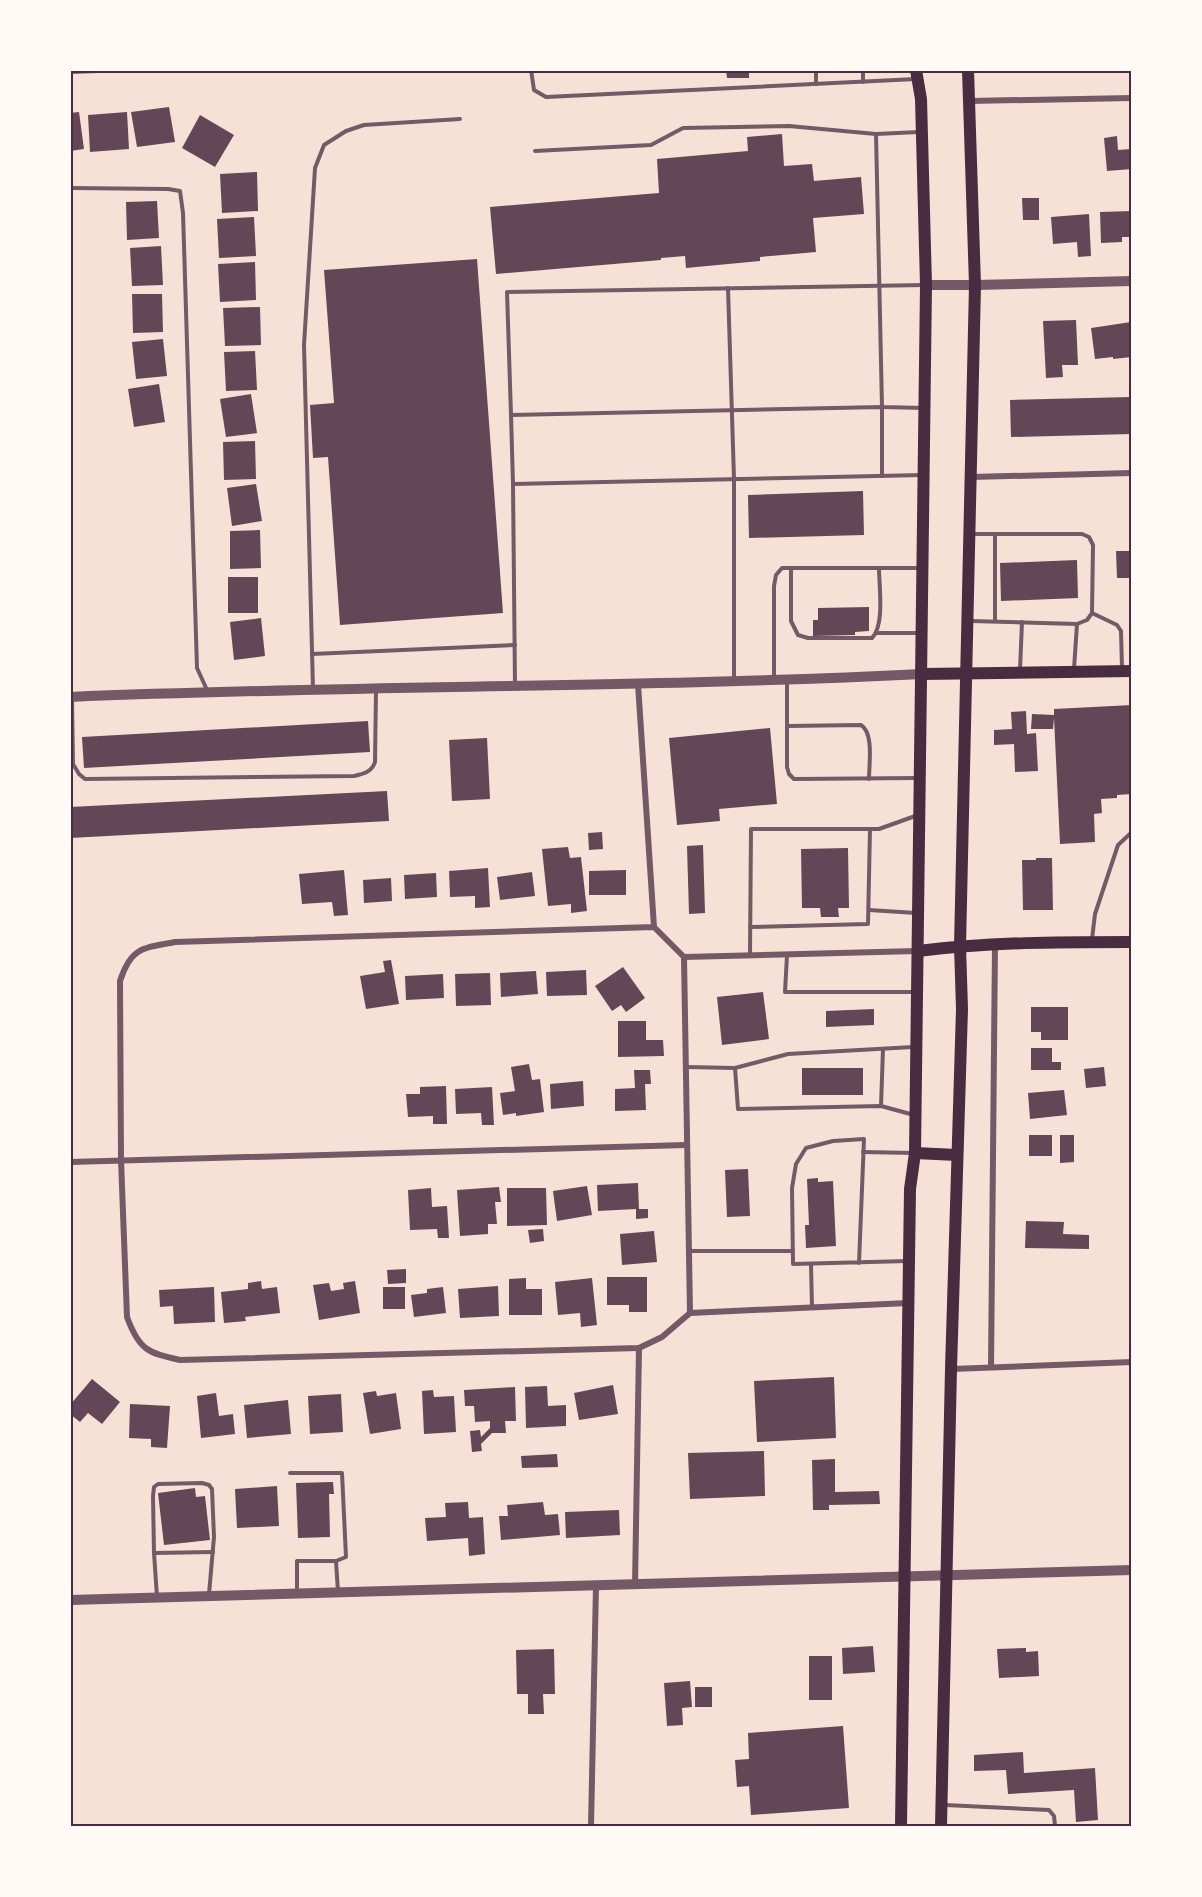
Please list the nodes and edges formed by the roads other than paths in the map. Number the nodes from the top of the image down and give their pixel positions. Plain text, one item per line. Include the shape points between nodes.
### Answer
1 (126, 70) edge
2 (531, 70) edge
3 (816, 70) edge
4 (863, 70) edge
5 (968, 70) edge
6 (70, 72) edge
7 (917, 75) edge
8 (863, 82) junction
9 (816, 84) junction
10 (1131, 98) edge
11 (970, 101) junction
12 (460, 119) dead end
13 (922, 132) junction
14 (876, 134) junction
15 (536, 151) dead end
16 (70, 188) edge
17 (1131, 281) edge
18 (879, 285) junction
19 (926, 285) junction
20 (975, 285) junction
21 (728, 288) junction
22 (882, 407) junction
23 (924, 408) junction
24 (732, 411) junction
25 (511, 415) junction
26 (1131, 473) edge
27 (924, 475) junction
28 (882, 476) junction
29 (971, 477) junction
30 (734, 479) junction
31 (513, 484) junction
32 (970, 534) junction
33 (995, 534) junction
34 (791, 568) junction
35 (879, 568) junction
36 (922, 568) junction
37 (1092, 613) junction
38 (967, 621) junction
39 (995, 621) junction
40 (1022, 622) junction
41 (1077, 624) junction
42 (878, 633) junction
43 (920, 633) junction
44 (515, 645) junction
45 (312, 654) junction
46 (1127, 671) edge
47 (1074, 672) junction
48 (1020, 673) junction
49 (921, 674) junction
50 (965, 674) junction
51 (774, 680) junction
52 (787, 680) junction
53 (734, 681) junction
54 (638, 684) junction
55 (515, 687) junction
56 (376, 689) junction
57 (313, 690) junction
58 (208, 692) junction
59 (71, 697) edge
60 (787, 726) junction
61 (919, 778) junction
62 (869, 779) junction
63 (919, 815) junction
64 (870, 829) junction
65 (1131, 832) edge
66 (869, 910) junction
67 (918, 913) junction
68 (654, 927) junction
69 (750, 927) junction
70 (1091, 942) junction
71 (1131, 942) edge
72 (995, 944) junction
73 (960, 946) junction
74 (918, 951) junction
75 (787, 955) junction
76 (750, 956) junction
77 (684, 957) junction
78 (917, 992) junction
79 (916, 1047) junction
80 (883, 1049) junction
81 (686, 1068) junction
82 (735, 1068) junction
83 (881, 1106) junction
84 (915, 1115) junction
85 (686, 1145) junction
86 (863, 1152) junction
87 (915, 1153) junction
88 (957, 1155) junction
89 (121, 1160) junction
90 (70, 1162) edge
91 (689, 1251) junction
92 (793, 1251) junction
93 (910, 1261) junction
94 (859, 1263) junction
95 (811, 1264) junction
96 (909, 1303) junction
97 (812, 1307) junction
98 (690, 1313) junction
99 (639, 1348) junction
100 (1131, 1362) edge
101 (991, 1367) junction
102 (951, 1369) junction
103 (290, 1473) dead end
104 (213, 1552) junction
105 (154, 1553) junction
106 (336, 1561) junction
107 (1131, 1570) edge
108 (946, 1575) junction
109 (904, 1577) junction
110 (635, 1585) junction
111 (596, 1586) junction
112 (338, 1593) junction
113 (297, 1594) junction
114 (209, 1596) junction
115 (157, 1598) junction
116 (70, 1600) edge
117 (942, 1805) junction
118 (591, 1827) edge
119 (901, 1827) edge
120 (941, 1827) edge
121 (1055, 1827) edge

1 - 6 lane
2 - 9 lane via 534,90 546,97
3 - 9 lane
4 - 8 lane
5 - 11 main road
7 - 8 lane
7 - 13 main road
8 - 9 lane
10 - 11 street
11 - 20 main road
12 - 45 lane via 364,125 346,131 324,145 315,168 304,345
13 - 14 lane
13 - 19 main road
14 - 15 lane via 789,126 683,128 651,145
14 - 18 lane
16 - 58 lane via 180,191 197,668
17 - 20 street
18 - 19 lane
18 - 21 lane
18 - 22 lane
19 - 20 street
19 - 23 main road
20 - 29 main road
21 - 24 lane
21 - 25 lane via 507,292
22 - 23 lane
22 - 24 lane
22 - 28 lane
23 - 27 main road
24 - 25 lane
24 - 30 lane
25 - 31 lane
26 - 29 street
27 - 28 lane
27 - 36 main road
28 - 30 lane
29 - 32 main road
30 - 31 lane
30 - 53 lane
31 - 44 lane
32 - 33 lane
32 - 38 main road
33 - 37 lane via 1089,537 1093,545
33 - 39 lane
34 - 35 lane
34 - 42 lane via 791,621 798,635 872,638
34 - 51 lane via 782,568 774,585
35 - 36 lane
35 - 42 lane
36 - 43 main road
37 - 41 lane
37 - 46 lane via 1121,631
38 - 39 lane
38 - 50 main road
39 - 40 lane
40 - 41 lane
40 - 48 lane
41 - 47 lane
42 - 43 lane
43 - 49 main road
44 - 45 lane
44 - 55 lane
45 - 57 lane
46 - 47 main road
47 - 48 main road
48 - 50 main road
49 - 50 main road
49 - 52 street
49 - 61 main road
50 - 73 main road
51 - 52 street
51 - 53 street
52 - 60 lane
53 - 54 street
54 - 55 street
54 - 68 street
55 - 56 street
56 - 57 street
56 - 59 lane via 375,762 369,771 354,776 85,779 73,764
57 - 58 street
58 - 59 street
60 - 62 lane via 787,767 794,779
60 - 62 lane via 867,728
61 - 62 lane
61 - 63 main road
63 - 64 lane
63 - 67 main road
64 - 66 lane
64 - 69 lane via 751,829
65 - 70 lane via 1118,845 1095,914
66 - 67 lane
66 - 69 lane via 868,924
67 - 74 main road
68 - 77 street
68 - 89 street via 175,942 134,953 125,964 120,981
69 - 76 lane
70 - 71 main road
70 - 72 main road
72 - 73 main road
72 - 101 street
73 - 74 main road
73 - 88 main road
74 - 75 street
74 - 78 main road
75 - 76 street
75 - 78 lane via 785,992
76 - 77 street
77 - 81 street
78 - 79 main road
79 - 80 lane
79 - 84 main road
80 - 82 lane via 788,1054
80 - 83 lane
81 - 82 lane
81 - 85 street
82 - 83 lane via 738,1109
83 - 84 lane
84 - 87 main road
85 - 89 street
85 - 91 street
86 - 87 lane
86 - 92 lane via 864,1139 806,1148 796,1164 792,1188
86 - 94 lane
87 - 88 main road
87 - 93 main road via 910,1189
88 - 102 main road
89 - 90 street
89 - 99 street via 127,1317 133,1335 143,1347 161,1356 180,1360
91 - 92 lane
91 - 98 street
92 - 95 lane via 793,1264
93 - 94 lane
93 - 96 main road
94 - 95 lane
95 - 97 lane
96 - 97 street
96 - 109 main road
97 - 98 street
98 - 99 street via 662,1337
99 - 110 street
100 - 101 street
101 - 102 street
102 - 108 main road
103 - 106 lane via 342,1473 346,1557
104 - 105 lane
104 - 105 lane via 213,1503 210,1486 202,1483 156,1485
104 - 114 lane
105 - 115 lane
106 - 112 lane
106 - 113 lane via 297,1561
107 - 108 street
108 - 109 street
108 - 117 main road
109 - 110 street
109 - 119 main road
110 - 111 street
111 - 112 street
111 - 118 street
112 - 113 street
113 - 114 street
114 - 115 street
115 - 116 street
117 - 120 main road
117 - 121 lane via 1049,1810

